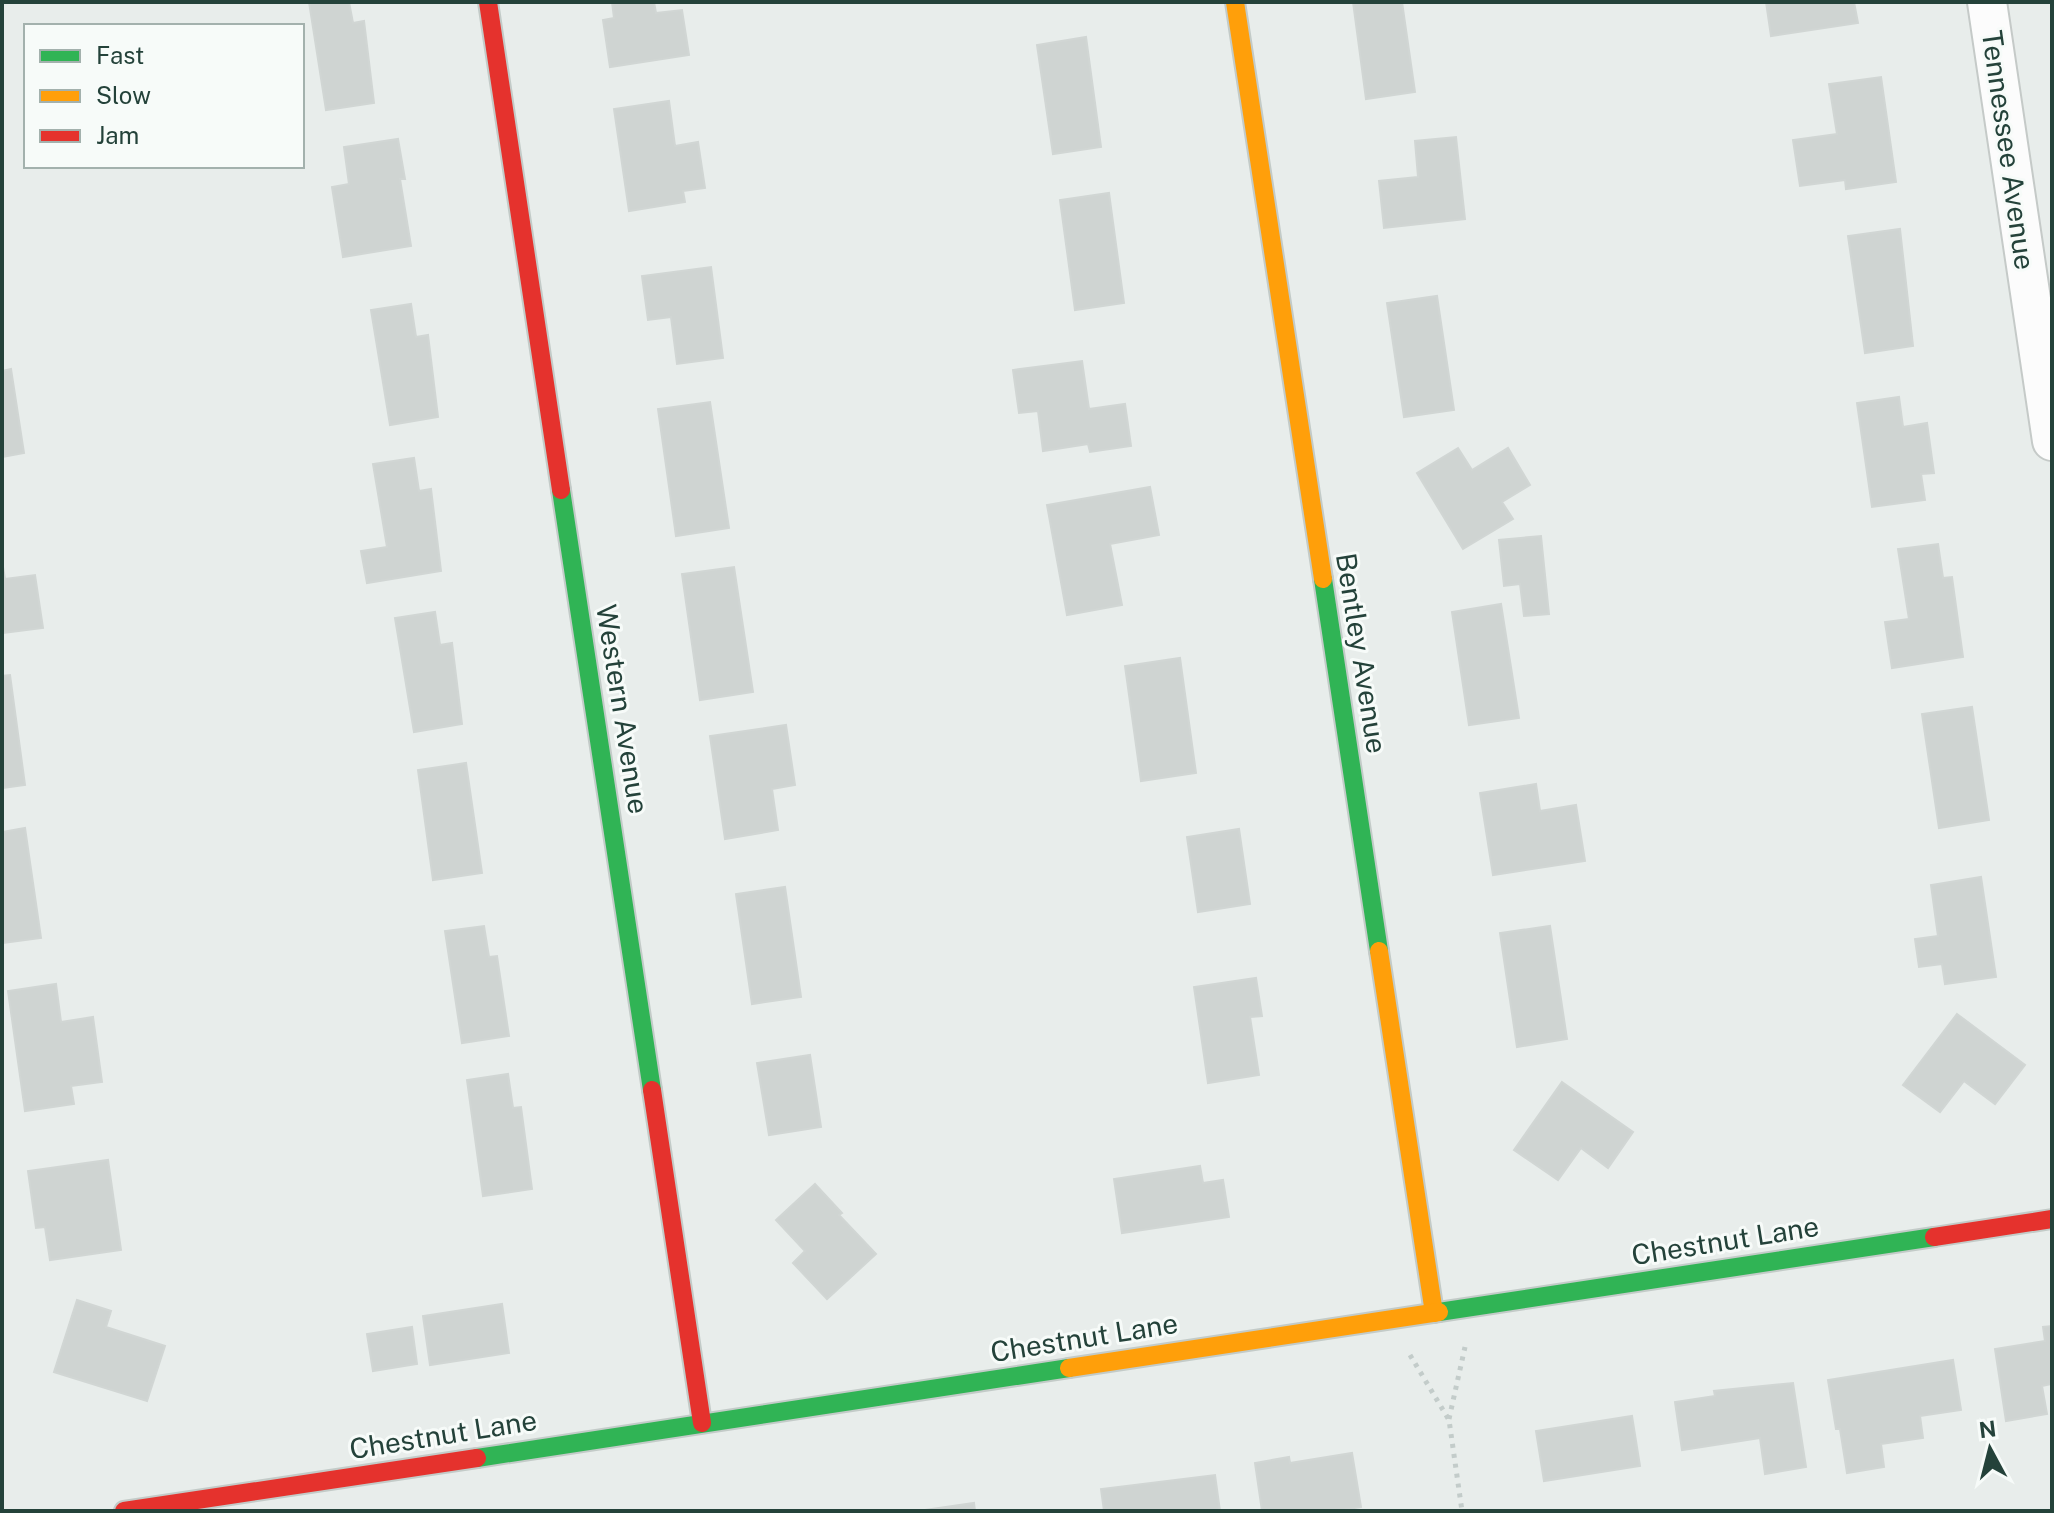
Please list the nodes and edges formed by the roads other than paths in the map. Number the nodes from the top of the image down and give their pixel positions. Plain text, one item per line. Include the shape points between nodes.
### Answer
1 (488, 2) edge
2 (1235, 2) edge
3 (1987, 2) edge
4 (2052, 441) edge
5 (2052, 1219) edge
6 (1434, 1313) junction
7 (702, 1423) junction
8 (124, 1511) edge

1 - 7 street, Western Avenue
2 - 6 street, Bentley Avenue
3 - 4 street, Tennessee Avenue
5 - 6 street, Chestnut Lane
6 - 7 street, Chestnut Lane
7 - 8 street, Chestnut Lane

